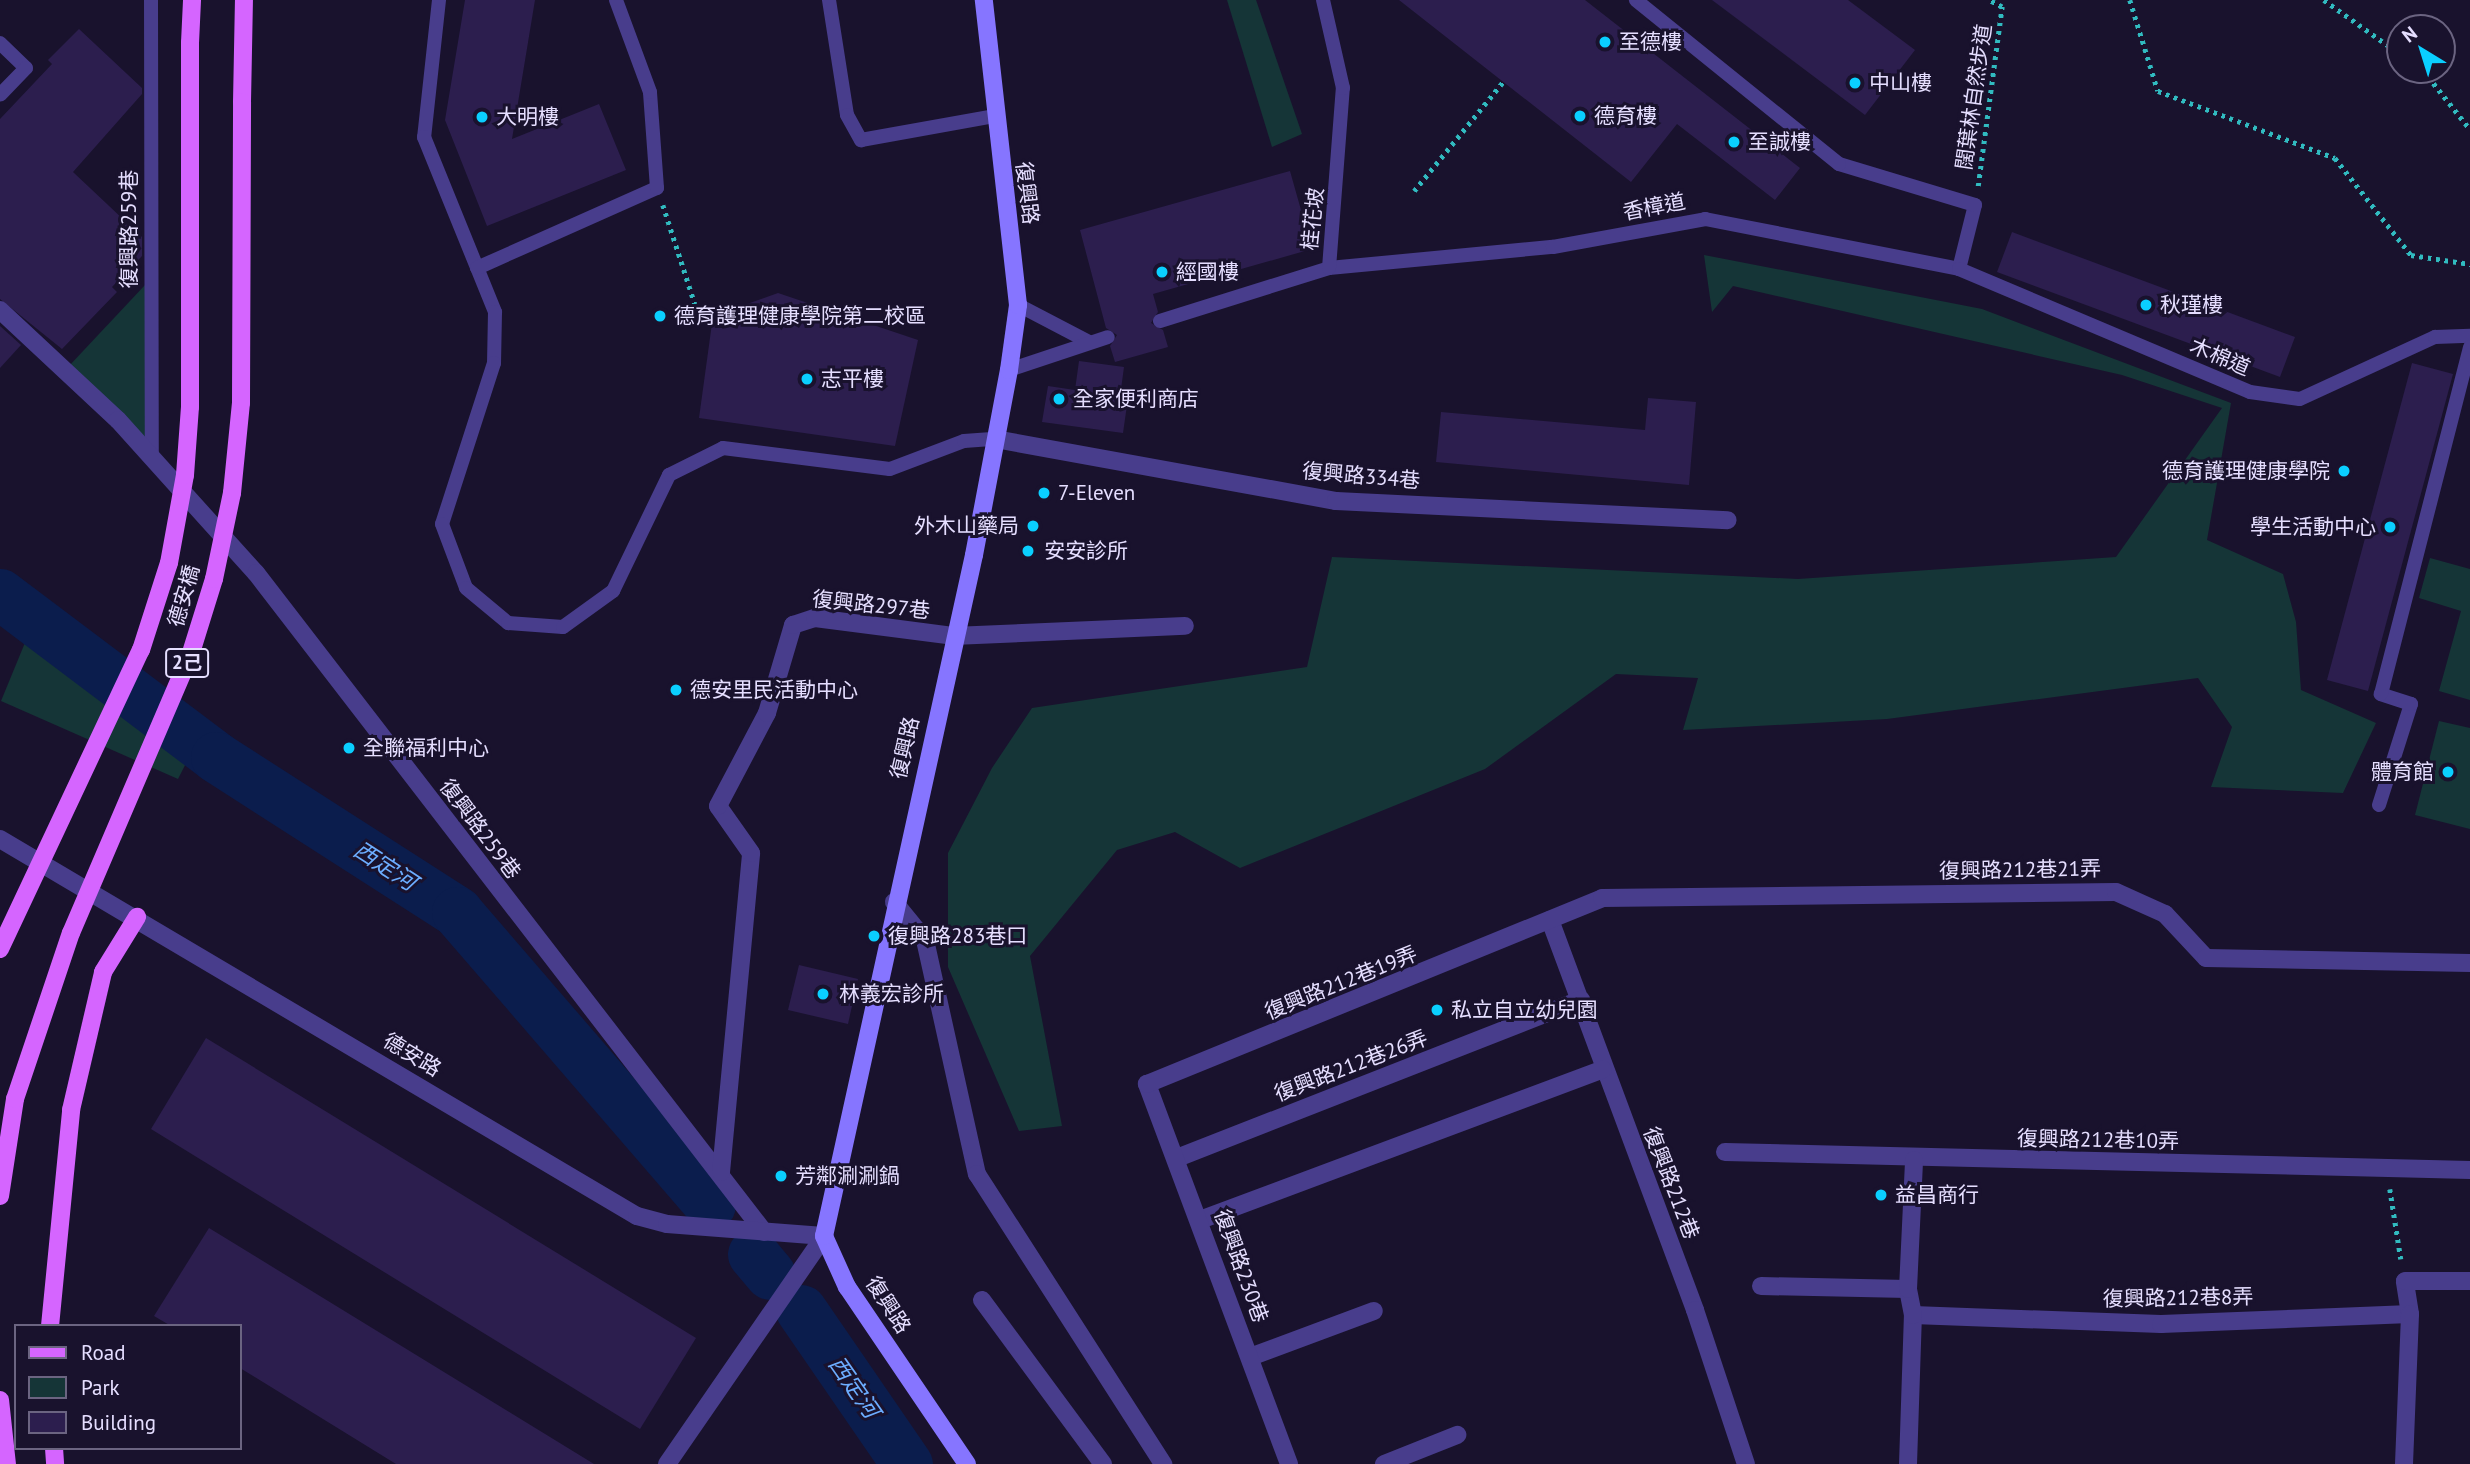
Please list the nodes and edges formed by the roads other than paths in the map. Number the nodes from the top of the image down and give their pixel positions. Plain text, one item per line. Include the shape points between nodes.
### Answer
1 (151, 0) edge
2 (192, 0) edge
3 (244, 0) edge
4 (439, 0) edge
5 (616, 0) edge
6 (830, 0) edge
7 (984, 0) edge
8 (1323, 0) edge
9 (1636, 0) edge
10 (0, 43) edge
11 (0, 95) edge
12 (994, 116) junction
13 (477, 268) junction
14 (1329, 268) junction
15 (1959, 269) junction
16 (1018, 305) junction
17 (0, 310) edge
18 (1160, 321) dead end
19 (2470, 336) edge
20 (1108, 337) dead end
21 (1089, 342) junction
22 (2470, 347) edge
23 (1009, 370) junction
24 (995, 439) junction
25 (152, 458) junction
26 (1728, 520) dead end
27 (1185, 626) dead end
28 (953, 636) junction
29 (2379, 805) dead end
30 (0, 839) edge
31 (894, 902) junction
32 (137, 917) junction
33 (1550, 920) junction
34 (0, 949) edge
35 (2470, 962) edge
36 (1581, 1000) junction
37 (1603, 1069) junction
38 (1147, 1084) joint
39 (1725, 1152) dead end
40 (1177, 1158) junction
41 (1914, 1160) junction
42 (2470, 1170) edge
43 (721, 1172) junction
44 (0, 1196) edge
45 (1200, 1220) junction
46 (764, 1232) junction
47 (824, 1236) junction
48 (2470, 1281) edge
49 (1761, 1286) dead end
50 (1908, 1289) junction
51 (982, 1300) dead end
52 (1374, 1311) dead end
53 (2410, 1314) junction
54 (1913, 1315) junction
55 (50, 1324) edge
56 (1250, 1357) junction
57 (0, 1400) edge
58 (1457, 1435) dead end
59 (8, 1464) edge
60 (667, 1464) edge
61 (967, 1464) edge
62 (1102, 1464) edge
63 (1163, 1464) edge
64 (1289, 1464) edge
65 (1384, 1464) edge
66 (1746, 1464) edge
67 (1908, 1464) edge
68 (2404, 1464) edge

1 - 25 lane, 復興路259巷
2 - 34 main road, 德安橋 / 2己, bridge via 190,407 185,475 169,563 141,650
3 - 44 main road, 德安橋 / 2己, bridge via 241,403 232,492 214,579 190,656 71,933 15,1099
4 - 13 lane via 424,137
5 - 13 lane via 650,92 657,188
6 - 12 lane via 847,115 860,140
7 - 12 street, 復興路
8 - 14 lane, 桂花坡 via 1343,88
9 - 15 lane via 1839,164 1975,205
10 - 11 lane via 26,68
12 - 16 street, 復興路
13 - 24 lane via 495,312 494,363 442,524 466,587 508,623 564,627 613,591 669,475 723,448 890,469 964,441
14 - 15 lane, 香樟道 via 1553,247 1704,219
14 - 18 lane, 桂花坡
15 - 19 lane, 木棉道 via 2250,392 2300,399 2435,337
16 - 21 lane
16 - 23 street, 復興路
17 - 25 street, 復興路259巷 via 118,420
20 - 21 lane
21 - 23 lane
22 - 29 lane via 2381,694 2411,704
23 - 24 street, 復興路
24 - 26 street, 復興路334巷 via 1336,501
24 - 28 street, 復興路
25 - 43 street, 復興路259巷 via 256,573 540,946
27 - 28 street, 復興路297巷
28 - 31 street, 復興路
28 - 43 street, 復興路297巷 via 815,618 793,625 767,713 718,806 751,853
30 - 32 street, 德安路
31 - 47 street, 復興路
31 - 63 street via 925,940 977,1174
32 - 46 street, 德安路 via 638,1216
32 - 55 main road via 103,972 71,1110
33 - 35 street, 復興路212巷21弄 via 1602,898 2116,892 2165,914 2206,958
33 - 36 street, 復興路212巷
33 - 38 street, 復興路212巷19弄
36 - 37 street, 復興路212巷
36 - 40 street, 復興路212巷26弄
37 - 45 street
37 - 66 street, 復興路212巷 via 1695,1310
38 - 40 street, 復興路230巷
39 - 41 street, 復興路212巷10弄
40 - 45 street, 復興路230巷
41 - 42 street, 復興路212巷10弄
41 - 50 street
43 - 46 street, 復興路259巷
45 - 56 street, 復興路230巷
46 - 47 street, 德安路
47 - 60 street
47 - 61 street, 復興路 via 847,1287
48 - 53 street via 2405,1281
49 - 50 street
50 - 54 street
51 - 62 street
52 - 56 street
53 - 54 street, 復興路212巷8弄 via 2161,1324
53 - 68 street
54 - 67 street
56 - 64 street, 復興路230巷
57 - 59 main road
58 - 65 street

